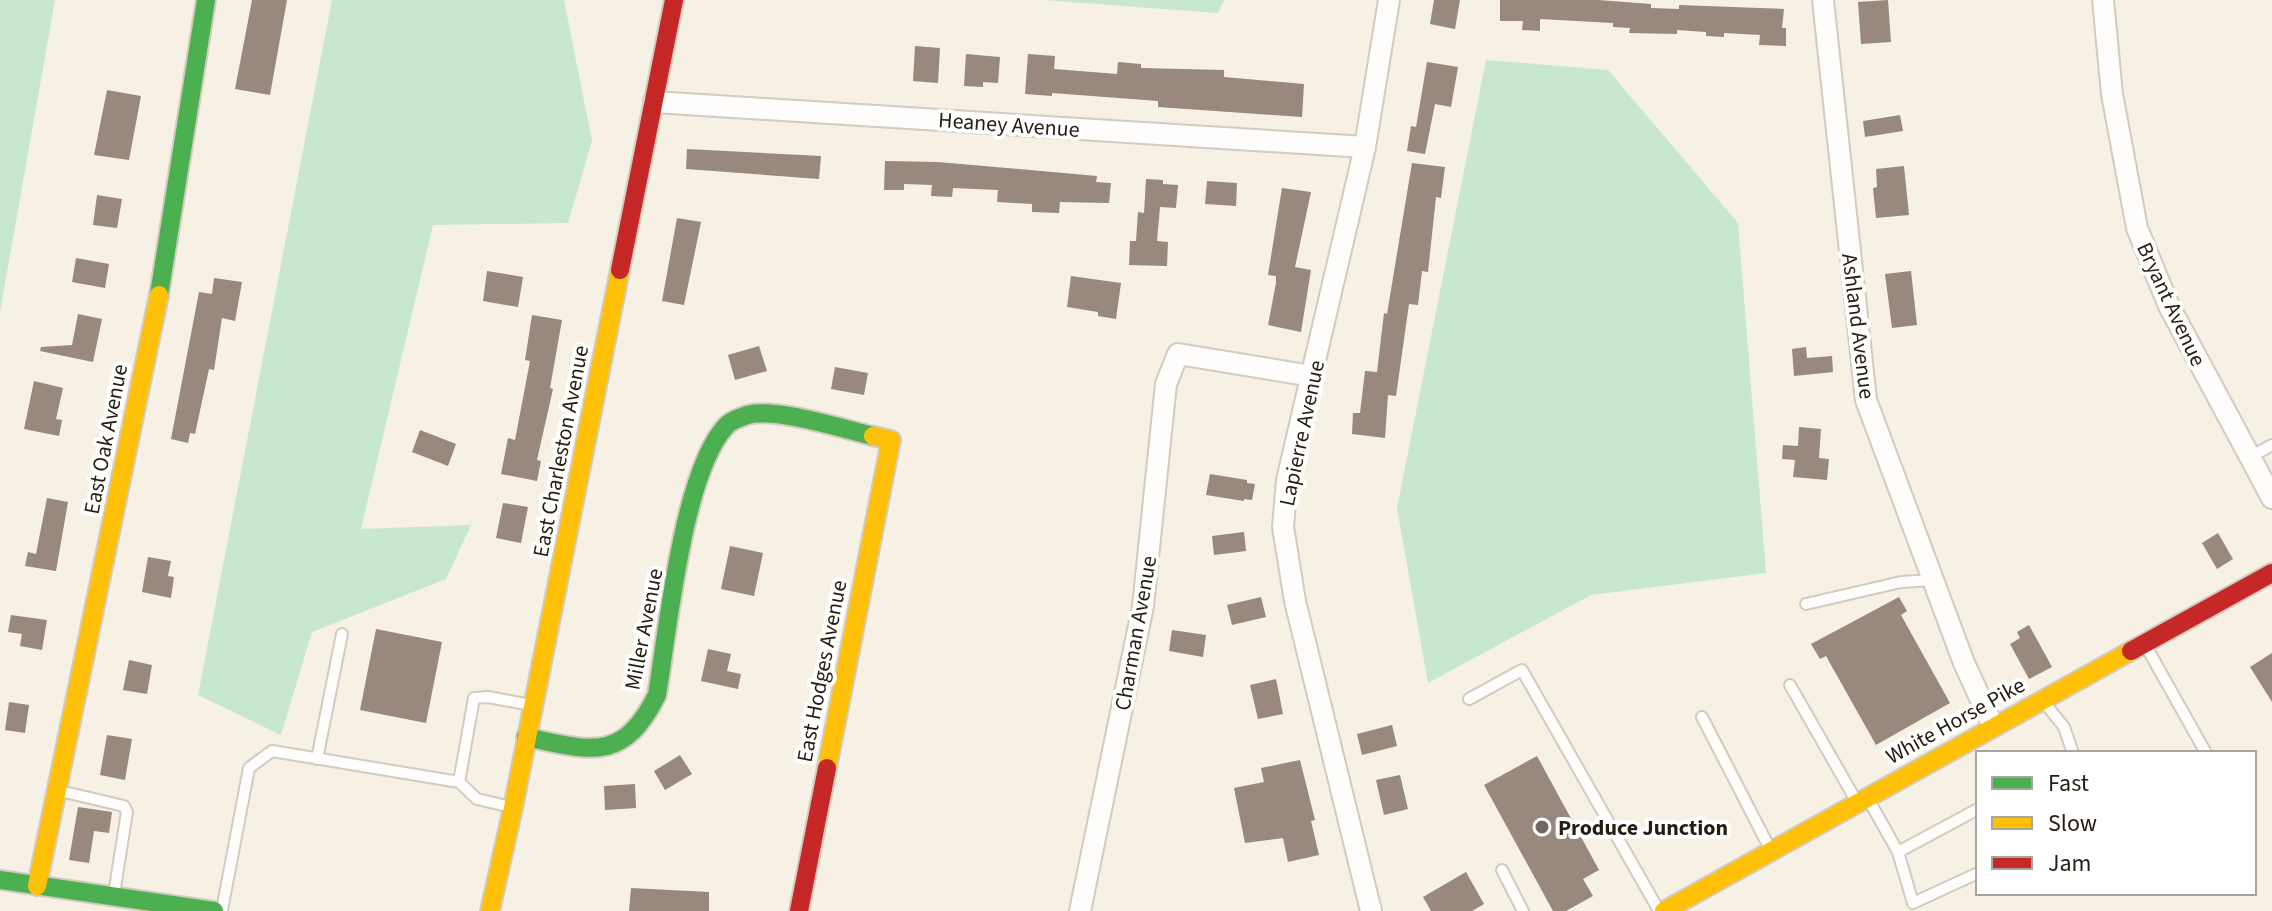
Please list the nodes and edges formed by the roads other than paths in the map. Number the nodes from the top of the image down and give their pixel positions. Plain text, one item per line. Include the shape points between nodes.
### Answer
1 (206, 0) edge
2 (674, 0) edge
3 (1389, 0) edge
4 (1823, 0) edge
5 (2103, 0) edge
6 (654, 102) junction
7 (1365, 147) junction
8 (1312, 376) junction
9 (891, 440) joint
10 (2272, 445) edge
11 (2250, 457) junction
12 (2272, 498) edge
13 (2272, 573) edge
14 (1933, 580) junction
15 (1806, 604) dead end
16 (342, 634) dead end
17 (2144, 643) junction
18 (1790, 685) dead end
19 (1469, 699) dead end
20 (2043, 699) junction
21 (533, 706) junction
22 (1702, 717) dead end
23 (1993, 726) junction
24 (526, 737) junction
25 (2072, 751) edge
26 (2205, 751) edge
27 (317, 759) junction
28 (459, 782) junction
29 (57, 790) junction
30 (1862, 800) junction
31 (513, 808) junction
32 (1976, 810) edge
33 (1771, 851) junction
34 (1898, 852) junction
35 (1502, 870) dead end
36 (1976, 874) edge
37 (0, 880) edge
38 (37, 886) junction
39 (113, 903) edge
40 (214, 911) edge
41 (221, 911) edge
42 (490, 911) edge
43 (799, 911) edge
44 (1080, 911) edge
45 (1371, 911) edge
46 (1523, 911) edge
47 (1661, 911) edge

1 - 29 main road, East Oak Avenue via 167,254
2 - 6 main road, East Charleston Avenue
3 - 7 street, Lapierre Avenue
4 - 14 street, Ashland Avenue via 1866,400
5 - 11 street, Bryant Avenue via 2112,94 2137,228 2169,306
6 - 7 street, Heaney Avenue
6 - 21 main road, East Charleston Avenue
7 - 8 street, Lapierre Avenue
8 - 44 street, Charman Avenue via 1178,354 1166,384 1143,606
8 - 45 street, Lapierre Avenue via 1287,480 1283,527 1295,601
9 - 24 main road, Miller Avenue via 785,416 751,414 727,425 702,466 685,530 657,695 648,717 636,732 603,749
9 - 43 main road, East Hodges Avenue
10 - 11 lane
11 - 12 street, Bryant Avenue
13 - 17 main road, White Horse Pike
14 - 15 lane
14 - 23 street, Ashland Avenue
16 - 27 lane
17 - 20 main road, White Horse Pike
17 - 26 lane
18 - 30 lane
19 - 47 lane via 1522,670
20 - 23 main road, White Horse Pike
20 - 25 lane via 2064,727
21 - 24 main road, East Charleston Avenue
21 - 28 lane via 474,698
22 - 33 lane
23 - 30 main road, White Horse Pike
24 - 31 main road, East Charleston Avenue
27 - 28 lane
27 - 41 lane via 272,751 249,768
28 - 31 lane via 477,799
29 - 38 main road, East Oak Avenue
29 - 39 lane via 124,806 127,812
30 - 33 main road, White Horse Pike
30 - 34 lane
31 - 42 main road, East Charleston Avenue
32 - 34 lane
33 - 47 main road, White Horse Pike
34 - 36 lane via 1913,903
35 - 46 lane
37 - 38 main road
38 - 39 main road
39 - 40 main road

